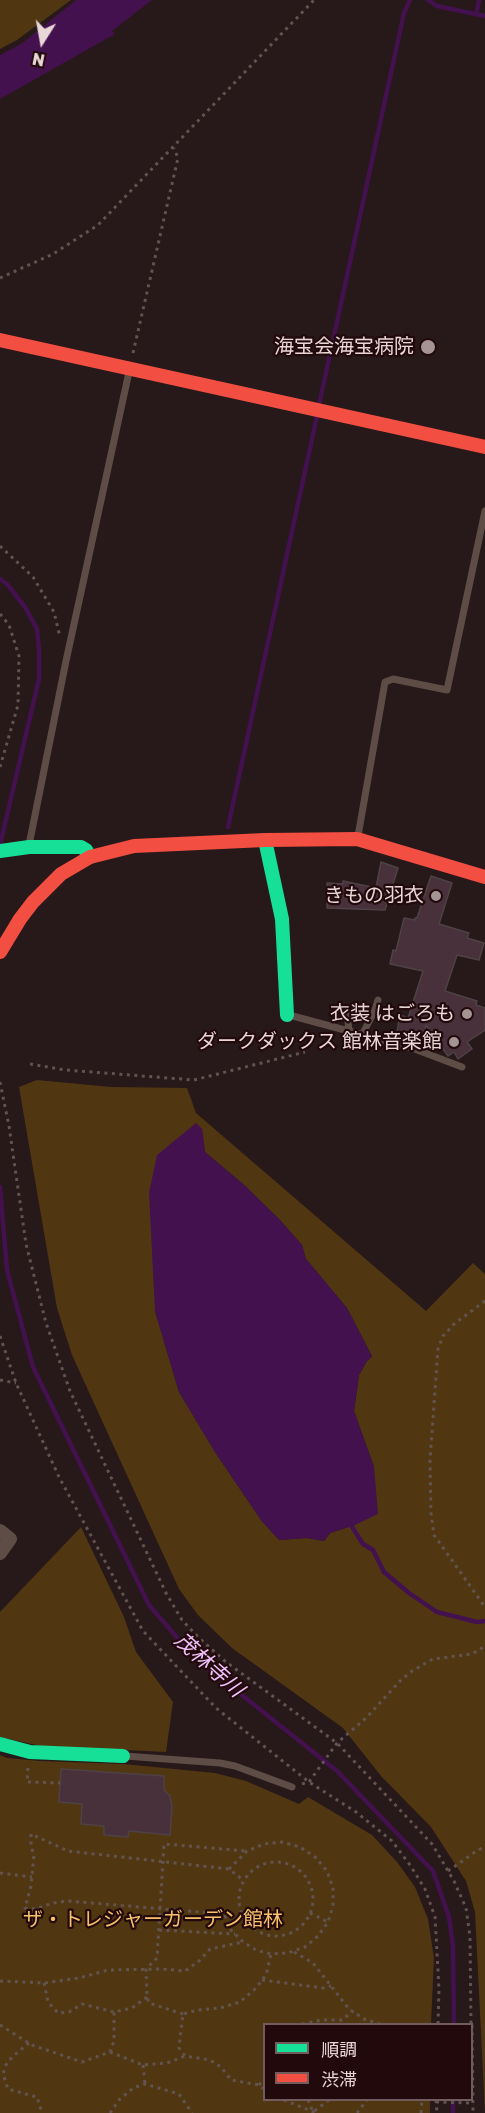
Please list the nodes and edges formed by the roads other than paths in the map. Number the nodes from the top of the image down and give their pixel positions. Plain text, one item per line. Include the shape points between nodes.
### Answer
1 (0, 340) edge
2 (129, 369) junction
3 (485, 447) edge
4 (485, 511) edge
5 (357, 839) junction
6 (265, 840) junction
7 (25, 848) junction
8 (0, 851) edge
9 (90, 857) junction
10 (485, 877) edge
11 (0, 952) edge
12 (378, 1000) dead end
13 (347, 1012) dead end
14 (288, 1015) joint
15 (349, 1031) junction
16 (362, 1035) junction
17 (462, 1067) dead end
18 (0, 1531) edge
19 (0, 1553) edge
20 (0, 1744) edge
21 (123, 1756) joint
22 (292, 1787) dead end

1 - 2 street
2 - 3 street
2 - 7 lane
4 - 5 lane via 447,690 393,679 385,682
5 - 6 street
5 - 10 street
6 - 9 street via 134,846
6 - 14 street via 282,920
7 - 8 street
7 - 9 street via 81,847
9 - 11 street via 47,886
12 - 16 lane
13 - 15 lane
14 - 15 lane
15 - 16 lane
16 - 17 lane
18 - 19 street via 10,1539
20 - 21 street via 30,1752
21 - 22 lane via 220,1763

